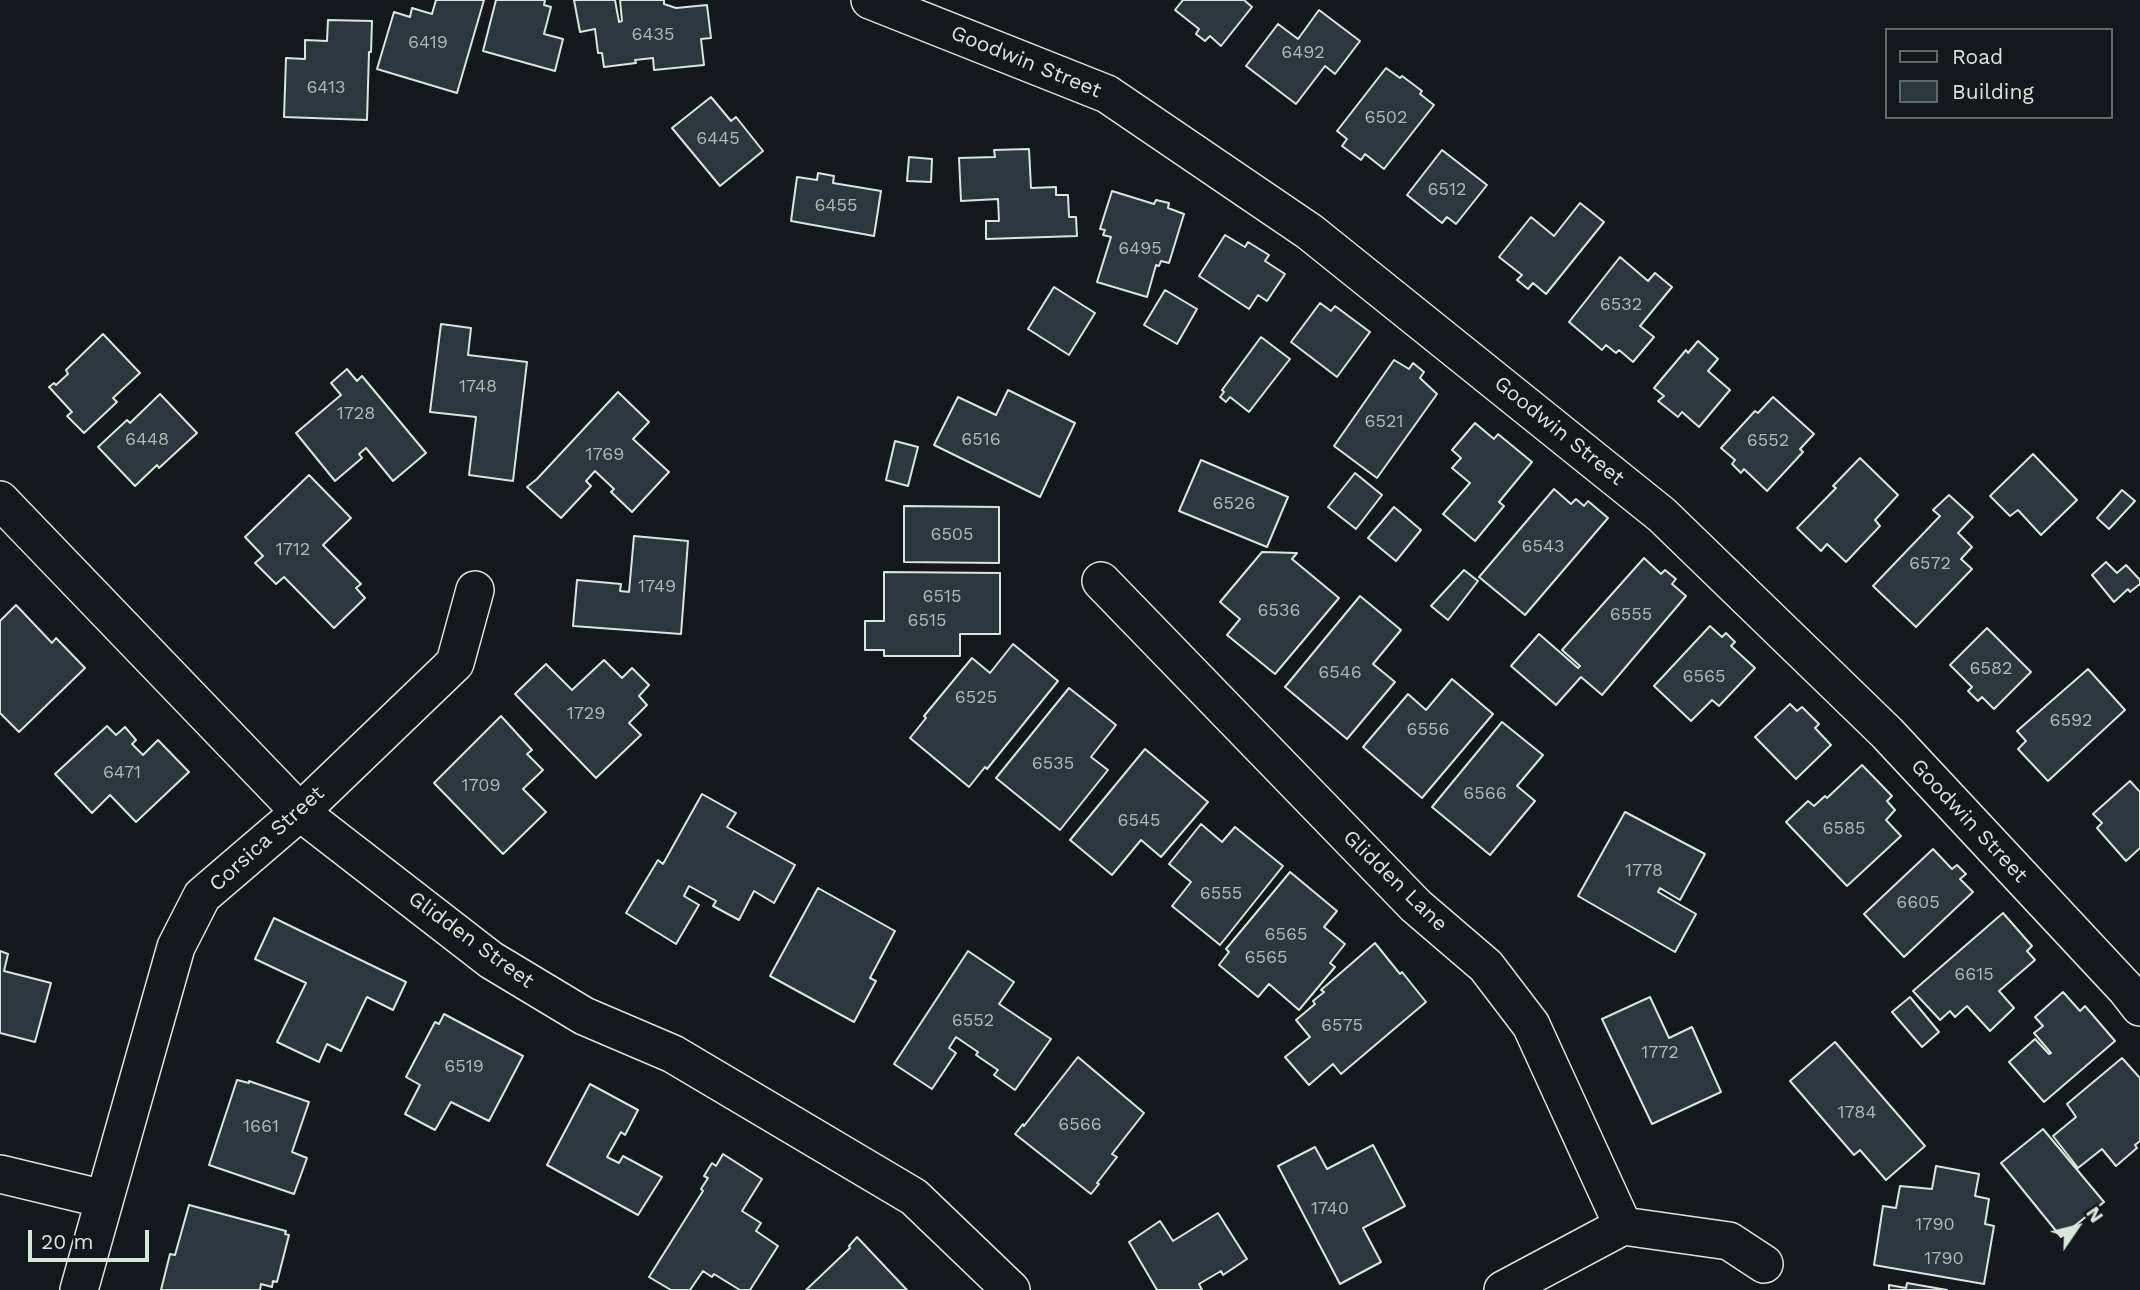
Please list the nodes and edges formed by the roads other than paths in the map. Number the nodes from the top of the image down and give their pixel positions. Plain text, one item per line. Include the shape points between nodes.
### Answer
1 (870, 0) edge
2 (0, 500) edge
3 (1101, 581) dead end
4 (475, 590) dead end
5 (300, 812) junction
6 (2140, 1007) edge
7 (0, 1174) edge
8 (104, 1199) junction
9 (1623, 1226) junction
10 (1764, 1265) dead end
11 (79, 1290) edge
12 (1011, 1290) edge
13 (1503, 1290) edge

1 - 6 street, Goodwin Street via 1107,94 1310,232 1662,515 1887,733
2 - 5 street, Glidden Street
3 - 9 street, Glidden Lane via 1416,906 1486,966 1531,1025
4 - 5 street, Corsica Street via 455,663
5 - 8 street, Corsica Street via 202,896 176,947
5 - 12 street, Glidden Street via 491,960 584,1016 673,1054 914,1197
7 - 8 street
8 - 11 street, Corsica Street
9 - 10 street via 1729,1241
9 - 13 street

